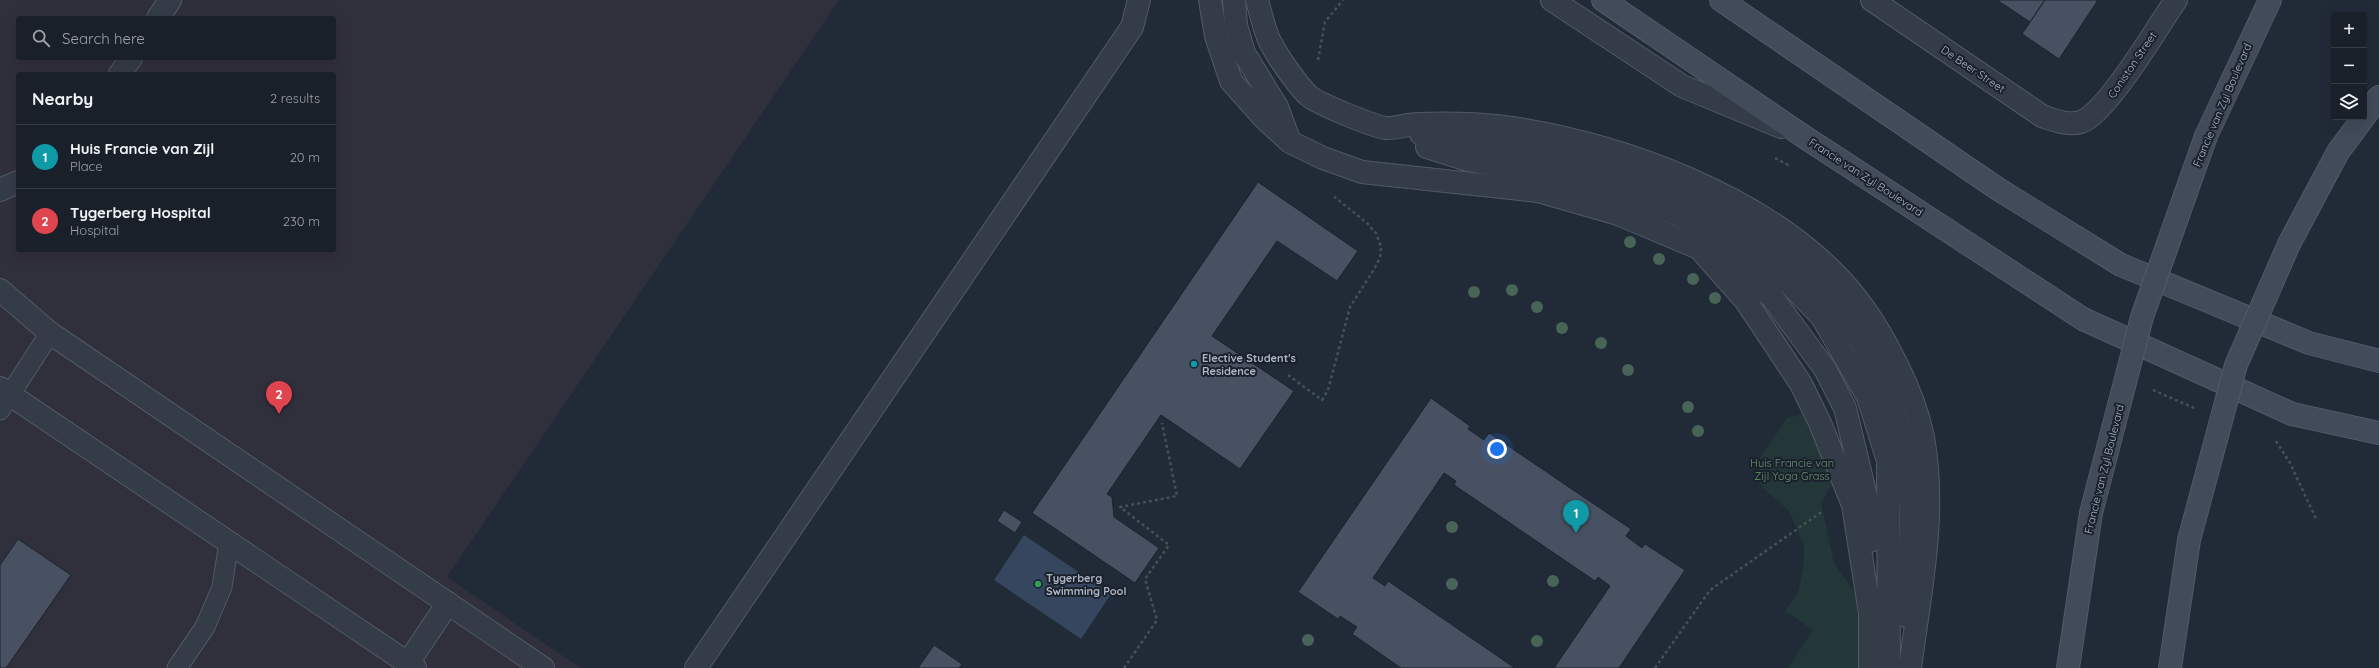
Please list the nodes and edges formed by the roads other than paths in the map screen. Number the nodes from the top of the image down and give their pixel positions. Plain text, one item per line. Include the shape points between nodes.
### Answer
1 (170, 0) edge
2 (1139, 0) edge
3 (1210, 0) edge
4 (1234, 0) edge
5 (1257, 0) edge
6 (1552, 0) edge
7 (1603, 0) edge
8 (1721, 0) edge
9 (1872, 0) edge
10 (2176, 0) edge
11 (2270, 0) edge
12 (159, 16) edge
13 (130, 60) edge
14 (121, 72) edge
15 (2379, 97) edge
16 (2080, 122) joint
17 (1388, 128) junction
18 (1803, 136) junction
19 (1290, 142) junction
20 (16, 183) edge
21 (0, 190) edge
22 (1699, 248) junction
23 (0, 290) edge
24 (50, 333) junction
25 (2379, 360) edge
26 (4, 398) edge
27 (2379, 433) edge
28 (229, 542) junction
29 (448, 603) junction
30 (1870, 613) junction
31 (411, 666) edge
32 (177, 668) edge
33 (543, 668) edge
34 (696, 668) edge
35 (1870, 668) edge
36 (1889, 668) edge
37 (1902, 668) edge
38 (1910, 668) edge
39 (2068, 668) edge
40 (2170, 668) edge

1 - 12 street
2 - 34 street via 1132,27
3 - 19 street via 1216,36 1231,81 1264,118
4 - 19 street via 1236,25 1244,53 1277,107
5 - 17 street via 1270,42 1310,96 1345,113
6 - 18 street via 1682,86
7 - 18 main road, Francie van Zyl Boulevard
8 - 25 main road via 1998,189 2121,265 2309,343
9 - 16 street, De Beer Street via 2042,116 2061,123
10 - 16 street, Coniston Street via 2107,101 2092,116
11 - 39 main road, Francie van Zyl Boulevard, bridge via 2206,136 2142,317 2091,513
13 - 14 street
15 - 40 main road, bridge via 2338,152 2289,244 2236,365 2189,540
17 - 36 street via 1419,145 1468,160 1578,180 1620,192 1681,216 1761,261 1790,284 1822,316 1868,397 1888,461
17 - 37 street via 1555,156 1644,182 1694,203 1752,233 1808,274 1841,310 1885,388 1907,464 1910,525
17 - 38 street via 1422,124 1511,128 1585,144 1657,167 1700,183 1761,216 1797,242 1839,278 1883,335 1904,379 1923,436 1928,490 1925,572
18 - 27 main road, Francie van Zyl Boulevard via 2083,319 2292,414
19 - 22 street via 1323,158 1362,172 1538,191 1618,214
20 - 21 street
22 - 30 street via 1755,315 1801,384 1820,423 1853,505
22 - 30 street via 1738,270 1772,297 1825,369 1845,408 1869,508
23 - 24 street
24 - 26 lane
24 - 29 street
26 - 28 street
28 - 31 street
28 - 32 lane via 222,586 205,627
29 - 31 street
29 - 33 street
30 - 35 street

